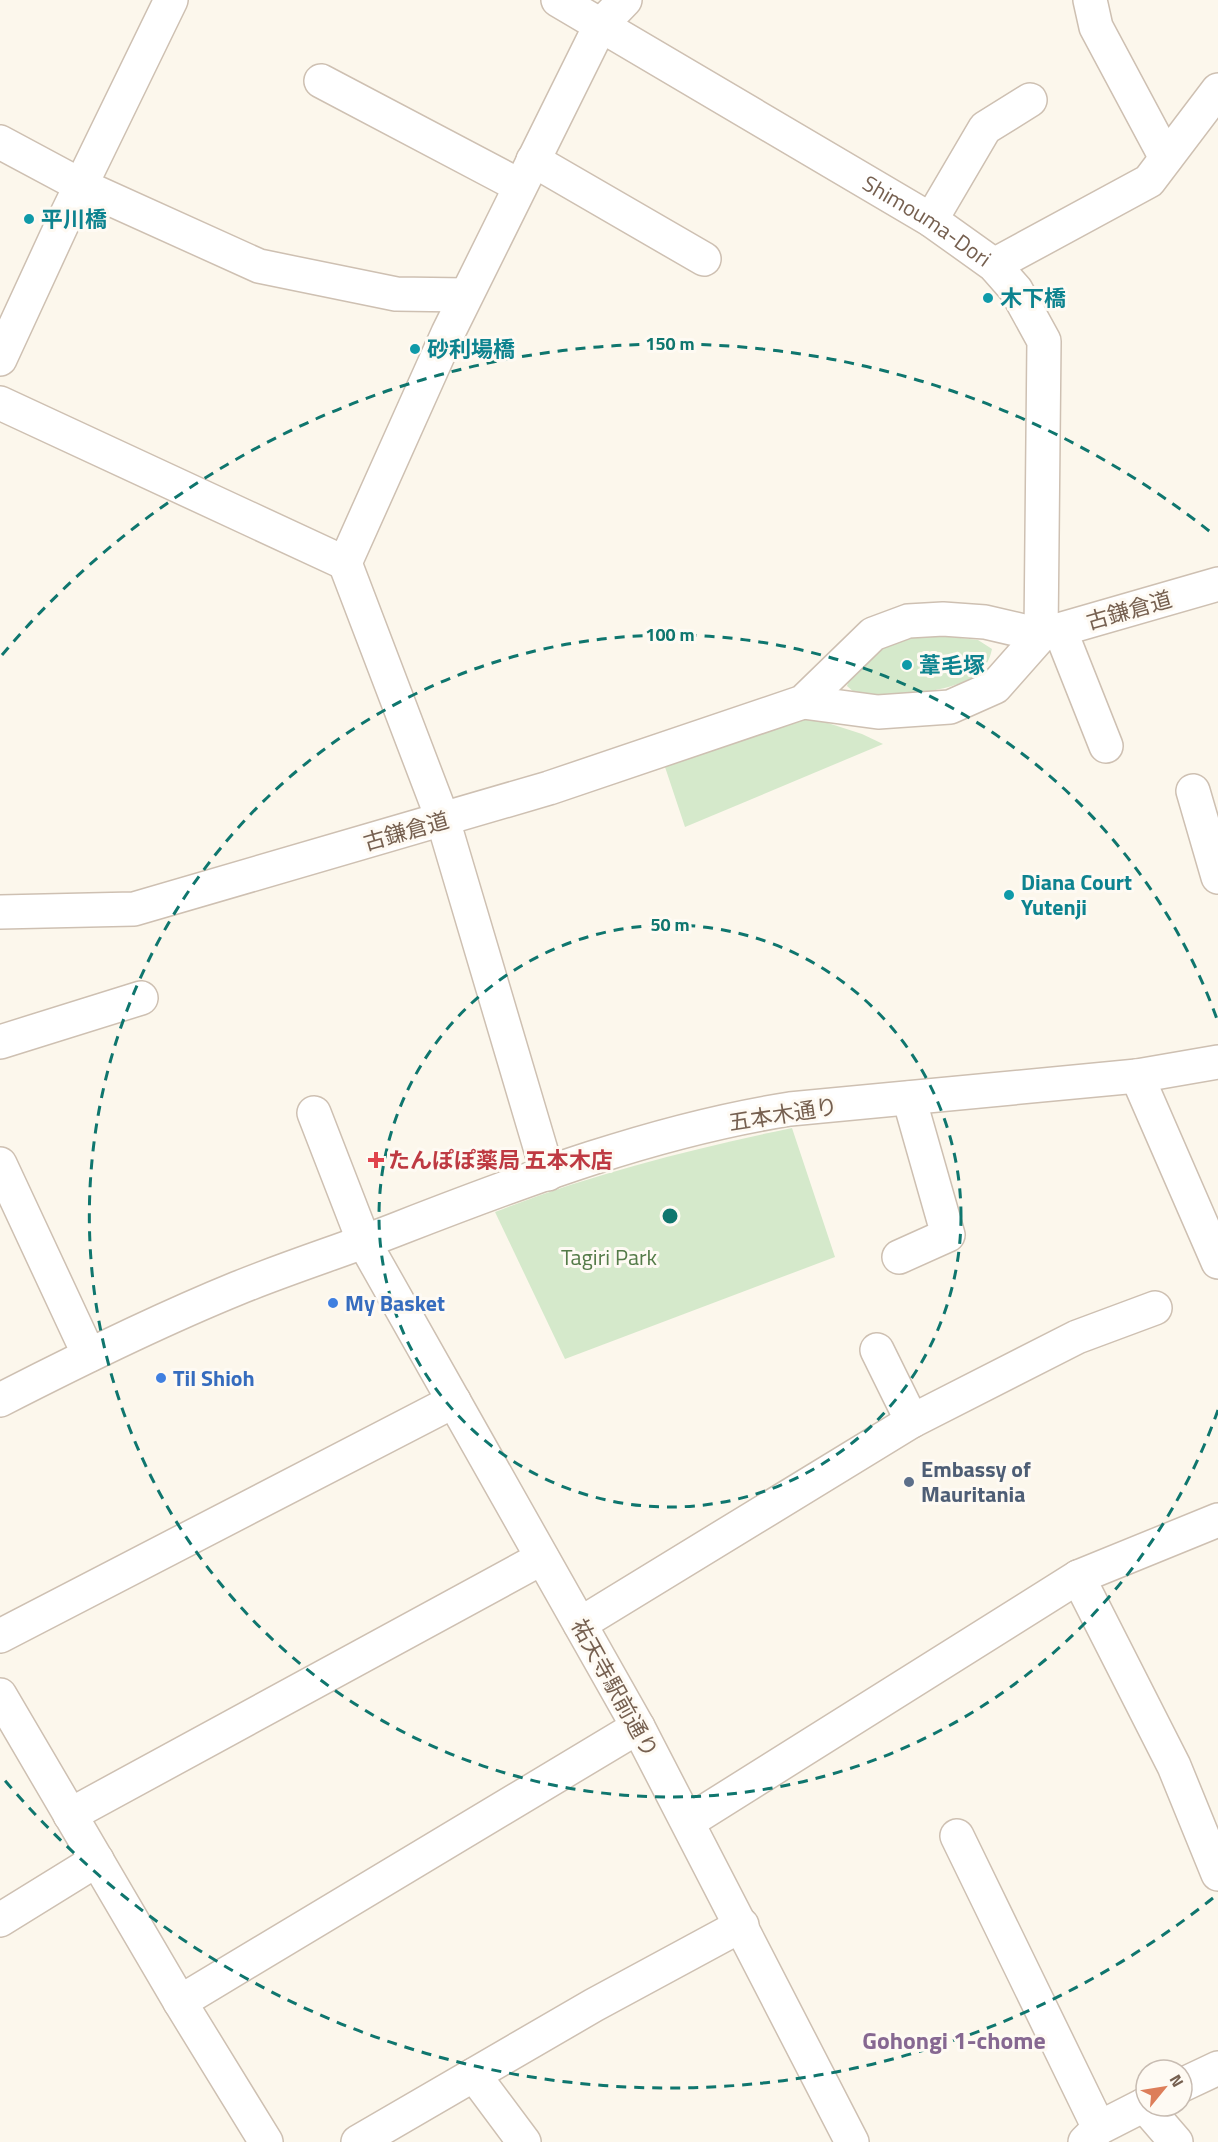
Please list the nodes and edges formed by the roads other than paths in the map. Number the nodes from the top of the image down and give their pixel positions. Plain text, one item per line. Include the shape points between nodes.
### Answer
1 (171, 0) edge
2 (558, 0) edge
3 (625, 0) edge
4 (1090, 0) edge
5 (600, 26) junction
6 (321, 81) dead end
7 (1218, 90) edge
8 (1030, 100) dead end
9 (0, 142) edge
10 (1166, 158) junction
11 (527, 173) junction
12 (82, 186) junction
13 (931, 220) junction
14 (704, 259) dead end
15 (994, 265) junction
16 (466, 295) junction
17 (0, 359) edge
18 (0, 403) edge
19 (345, 563) junction
20 (1218, 584) edge
21 (1050, 633) junction
22 (803, 702) junction
23 (1106, 746) dead end
24 (1193, 791) dead end
25 (443, 820) junction
26 (1218, 877) edge
27 (0, 912) edge
28 (141, 998) dead end
29 (0, 1042) edge
30 (1218, 1062) edge
31 (1137, 1076) junction
32 (909, 1098) junction
33 (314, 1113) dead end
34 (0, 1164) edge
35 (548, 1173) junction
36 (364, 1242) junction
37 (899, 1257) dead end
38 (1218, 1262) edge
39 (1155, 1308) dead end
40 (877, 1350) dead end
41 (89, 1355) junction
42 (0, 1400) edge
43 (454, 1401) junction
44 (912, 1421) junction
45 (1218, 1520) edge
46 (542, 1558) junction
47 (1078, 1577) junction
48 (580, 1623) junction
49 (0, 1636) edge
50 (0, 1695) edge
51 (638, 1727) junction
52 (70, 1815) junction
53 (688, 1822) junction
54 (957, 1836) dead end
55 (97, 1860) junction
56 (1218, 1874) edge
57 (0, 1920) edge
58 (742, 1925) junction
59 (180, 2002) junction
60 (1218, 2068) edge
61 (474, 2075) junction
62 (1194, 2079) edge
63 (1134, 2111) edge
64 (1156, 2118) edge
65 (1092, 2135) edge
66 (264, 2142) edge
67 (358, 2142) edge
68 (524, 2142) edge
69 (852, 2142) edge
70 (1176, 2142) edge

1 - 12 street
2 - 5 street, Shimouma-Dori
3 - 5 street
4 - 10 street via 1096,27
5 - 11 street
5 - 13 street, Shimouma-Dori
6 - 11 street
7 - 10 street
8 - 13 street via 986,128
9 - 12 street
10 - 15 street via 1149,181
11 - 14 street
11 - 16 street
12 - 16 street via 259,266 396,294
12 - 17 street
13 - 15 street, Shimouma-Dori
15 - 21 street, Shimouma-Dori via 1016,290 1044,341
16 - 19 street
18 - 19 street
19 - 25 street
20 - 21 street, 古鎌倉道
21 - 22 street, 古鎌倉道 via 995,687 950,707 878,712
21 - 22 street, 古鎌倉道 via 984,622 908,621 873,634
21 - 23 street
22 - 25 street, 古鎌倉道 via 671,749
24 - 26 street
25 - 27 street, 古鎌倉道 via 134,909
25 - 35 street
28 - 29 street
30 - 31 street, 五本木通り
31 - 32 street, 五本木通り
31 - 38 street
32 - 35 street, 五本木通り via 751,1115
32 - 37 street via 948,1235
33 - 36 street, 祐天寺駅前通り
34 - 41 street
35 - 36 street, 五本木通り
36 - 41 street, 五本木通り via 239,1288
36 - 43 street, 祐天寺駅前通り
39 - 44 street via 1077,1337
40 - 44 street
41 - 42 street, 五本木通り
43 - 46 street, 祐天寺駅前通り
43 - 49 street
44 - 48 street
45 - 47 street
46 - 48 street, 祐天寺駅前通り
46 - 52 street
47 - 53 street
47 - 56 street via 1174,1766
48 - 51 street, 祐天寺駅前通り
50 - 52 street
51 - 53 street, 祐天寺駅前通り
51 - 59 street
52 - 55 street
53 - 58 street, 祐天寺駅前通り
54 - 65 street
55 - 57 street
55 - 59 street
58 - 61 street
58 - 69 street, 祐天寺駅前通り
59 - 66 street
60 - 62 street
61 - 67 street
61 - 68 street
63 - 65 street
64 - 70 street

